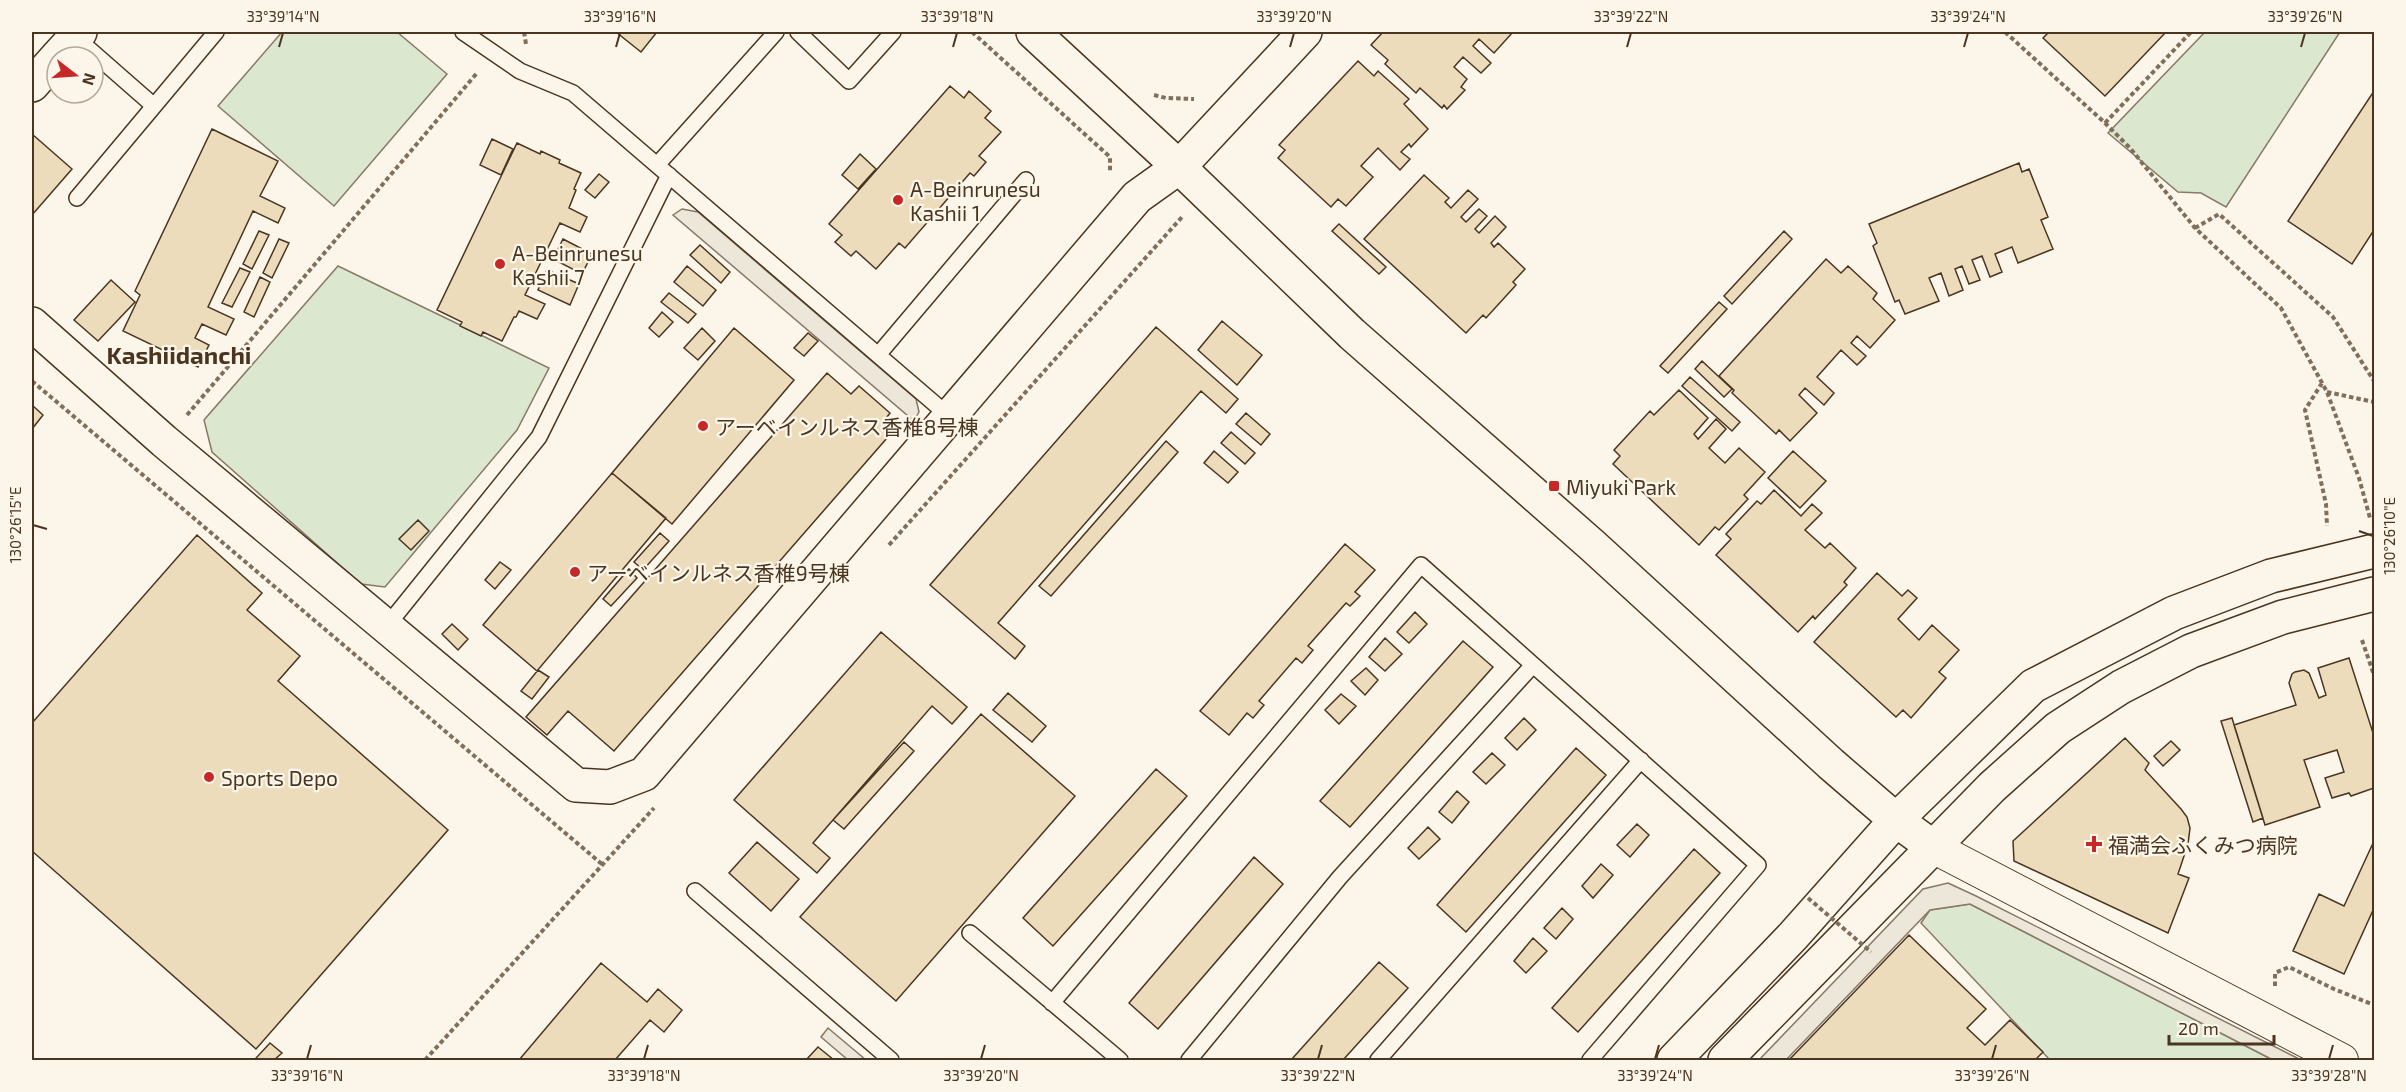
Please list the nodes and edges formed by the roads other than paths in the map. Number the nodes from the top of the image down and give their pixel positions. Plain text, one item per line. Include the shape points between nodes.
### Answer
1 (216, 32) edge
2 (463, 32) edge
3 (776, 32) edge
4 (798, 32) edge
5 (893, 32) edge
6 (1033, 32) edge
7 (1305, 32) edge
8 (68, 43) edge
9 (32, 85) edge
10 (154, 106) junction
11 (1179, 167) junction
12 (663, 170) junction
13 (1026, 180) dead end
14 (77, 198) dead end
15 (32, 324) edge
16 (878, 355) junction
17 (949, 416) junction
18 (2373, 536) edge
19 (2374, 594) edge
20 (386, 627) junction
21 (1533, 665) junction
22 (1641, 760) junction
23 (1896, 820) junction
24 (1933, 847) junction
25 (695, 891) dead end
26 (970, 933) dead end
27 (1052, 1003) junction
28 (891, 1060) edge
29 (1120, 1060) edge
30 (1189, 1060) edge
31 (1378, 1060) edge
32 (1590, 1060) edge
33 (1674, 1060) edge
34 (1725, 1060) edge
35 (2342, 1060) edge

1 - 10 lane
2 - 12 lane via 520,71 573,93
3 - 12 lane
4 - 5 lane via 849,81
6 - 11 street
7 - 11 street
8 - 9 street
8 - 10 lane
10 - 14 lane
11 - 17 street via 1137,197
11 - 23 street via 1352,334
12 - 16 lane
12 - 20 lane via 539,437
13 - 16 lane
15 - 20 street via 164,441
16 - 17 lane
17 - 20 street via 644,774 610,787 576,785
18 - 23 street via 2174,613 2033,686
19 - 24 street via 2273,620 2191,651 2121,687 2058,728
21 - 22 lane
21 - 27 lane via 1421,565
21 - 30 lane via 1340,878
22 - 31 lane
22 - 32 lane via 1758,866
23 - 24 street
23 - 33 street via 1793,936
24 - 34 street
24 - 35 street
25 - 28 lane
26 - 27 lane
27 - 29 lane

